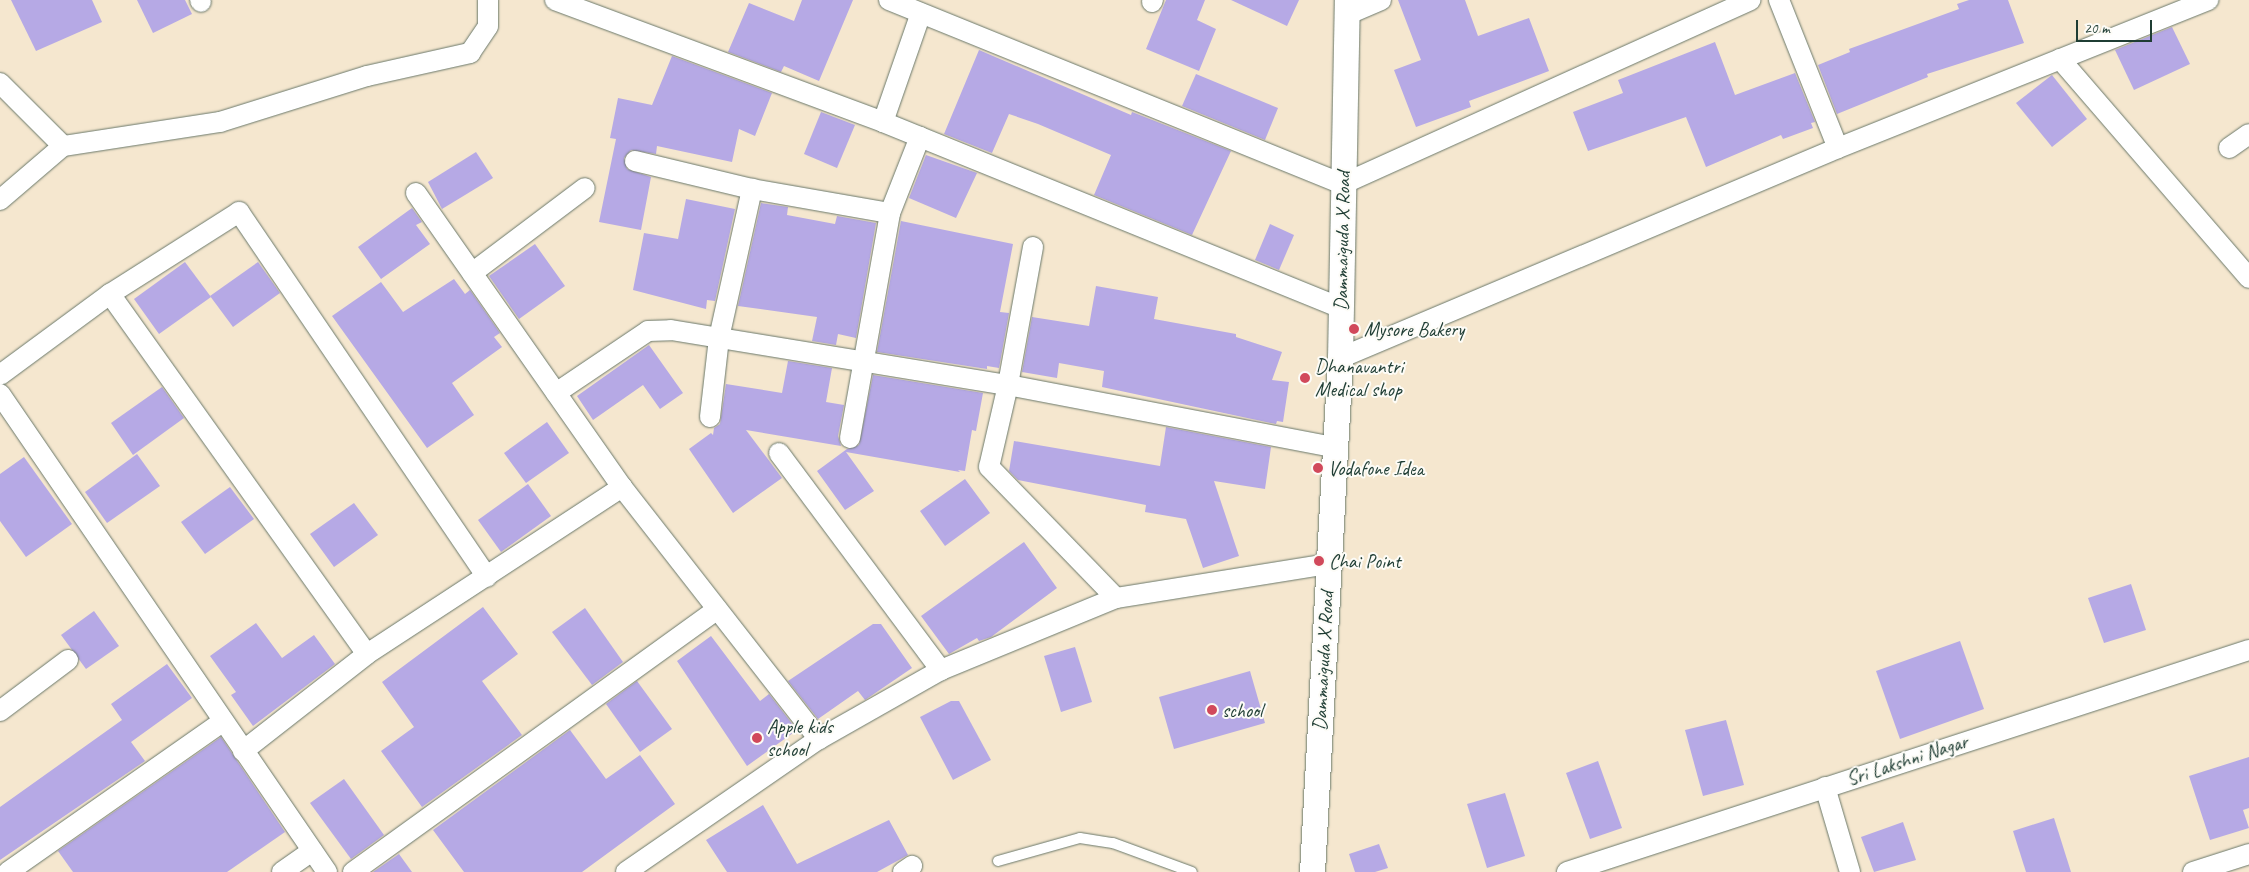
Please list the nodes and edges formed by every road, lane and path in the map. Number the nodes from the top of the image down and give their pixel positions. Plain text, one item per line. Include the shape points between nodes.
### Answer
1 (488, 0) edge
2 (555, 0) edge
3 (889, 0) edge
4 (1382, 0) edge
5 (1750, 0) edge
6 (1779, 0) edge
7 (2208, 0) edge
8 (1347, 8) edge
9 (921, 13) junction
10 (2060, 59) junction
11 (0, 83) edge
12 (883, 122) junction
13 (2249, 134) edge
14 (920, 137) junction
15 (63, 146) junction
16 (1838, 148) junction
17 (2229, 148) dead end
18 (635, 161) dead end
19 (1343, 184) junction
20 (585, 188) dead end
21 (752, 190) junction
22 (416, 194) dead end
23 (0, 200) edge
24 (890, 213) junction
25 (1033, 247) dead end
26 (472, 273) junction
27 (2249, 278) edge
28 (110, 294) junction
29 (1340, 308) junction
30 (719, 338) junction
31 (1340, 358) junction
32 (862, 360) junction
33 (0, 375) edge
34 (1008, 386) junction
35 (556, 393) junction
36 (0, 394) edge
37 (710, 417) dead end
38 (850, 438) dead end
39 (1334, 447) junction
40 (780, 453) dead end
41 (622, 487) junction
42 (1328, 564) junction
43 (487, 577) junction
44 (1116, 598) junction
45 (717, 609) junction
46 (2249, 650) edge
47 (367, 654) junction
48 (68, 660) dead end
49 (941, 670) junction
50 (0, 711) edge
51 (222, 722) junction
52 (819, 739) junction
53 (243, 751) junction
54 (1824, 787) junction
55 (312, 851) junction
56 (2249, 854) edge
57 (998, 861) dead end
58 (8, 872) edge
59 (282, 872) edge
60 (327, 872) edge
61 (353, 872) edge
62 (626, 872) edge
63 (1192, 872) edge
64 (1312, 872) edge
65 (1566, 872) edge
66 (1850, 872) edge
67 (2193, 872) edge

1 - 15 street via 488,26 470,53 367,76 220,122
2 - 12 street
3 - 9 street
4 - 8 street
5 - 19 street
6 - 16 street
7 - 10 street
8 - 19 street, Dammaiguda X Road
9 - 12 street
9 - 19 street
10 - 16 street
10 - 27 street
11 - 15 street
12 - 14 street
13 - 17 street
14 - 24 street
14 - 29 street
15 - 23 street
16 - 31 street
18 - 21 street
19 - 29 street, Dammaiguda X Road
20 - 26 street
21 - 24 street
21 - 30 street
22 - 26 street
24 - 32 street
25 - 34 street
26 - 35 street
28 - 33 street
28 - 43 street via 239,212
28 - 47 street
29 - 31 street, Dammaiguda X Road
30 - 32 street
30 - 35 street via 671,330 648,331
30 - 37 street
31 - 39 street, Dammaiguda X Road
32 - 34 street
32 - 38 street
34 - 39 street
34 - 44 street via 988,467
35 - 41 street
36 - 51 street
39 - 42 street, Dammaiguda X Road
40 - 49 street
41 - 43 street
41 - 45 street
42 - 44 street
42 - 64 street, Dammaiguda X Road
43 - 47 street
44 - 49 street
45 - 52 street
45 - 61 street
46 - 54 street, Sri Lakshni Nagar
47 - 53 street
48 - 50 street
49 - 52 street
51 - 53 street
51 - 58 street
52 - 62 street
53 - 55 street
54 - 65 street, Sri Lakshni Nagar
54 - 66 street
55 - 59 street
55 - 60 street
56 - 67 street
57 - 63 lane via 1080,838 1113,843

